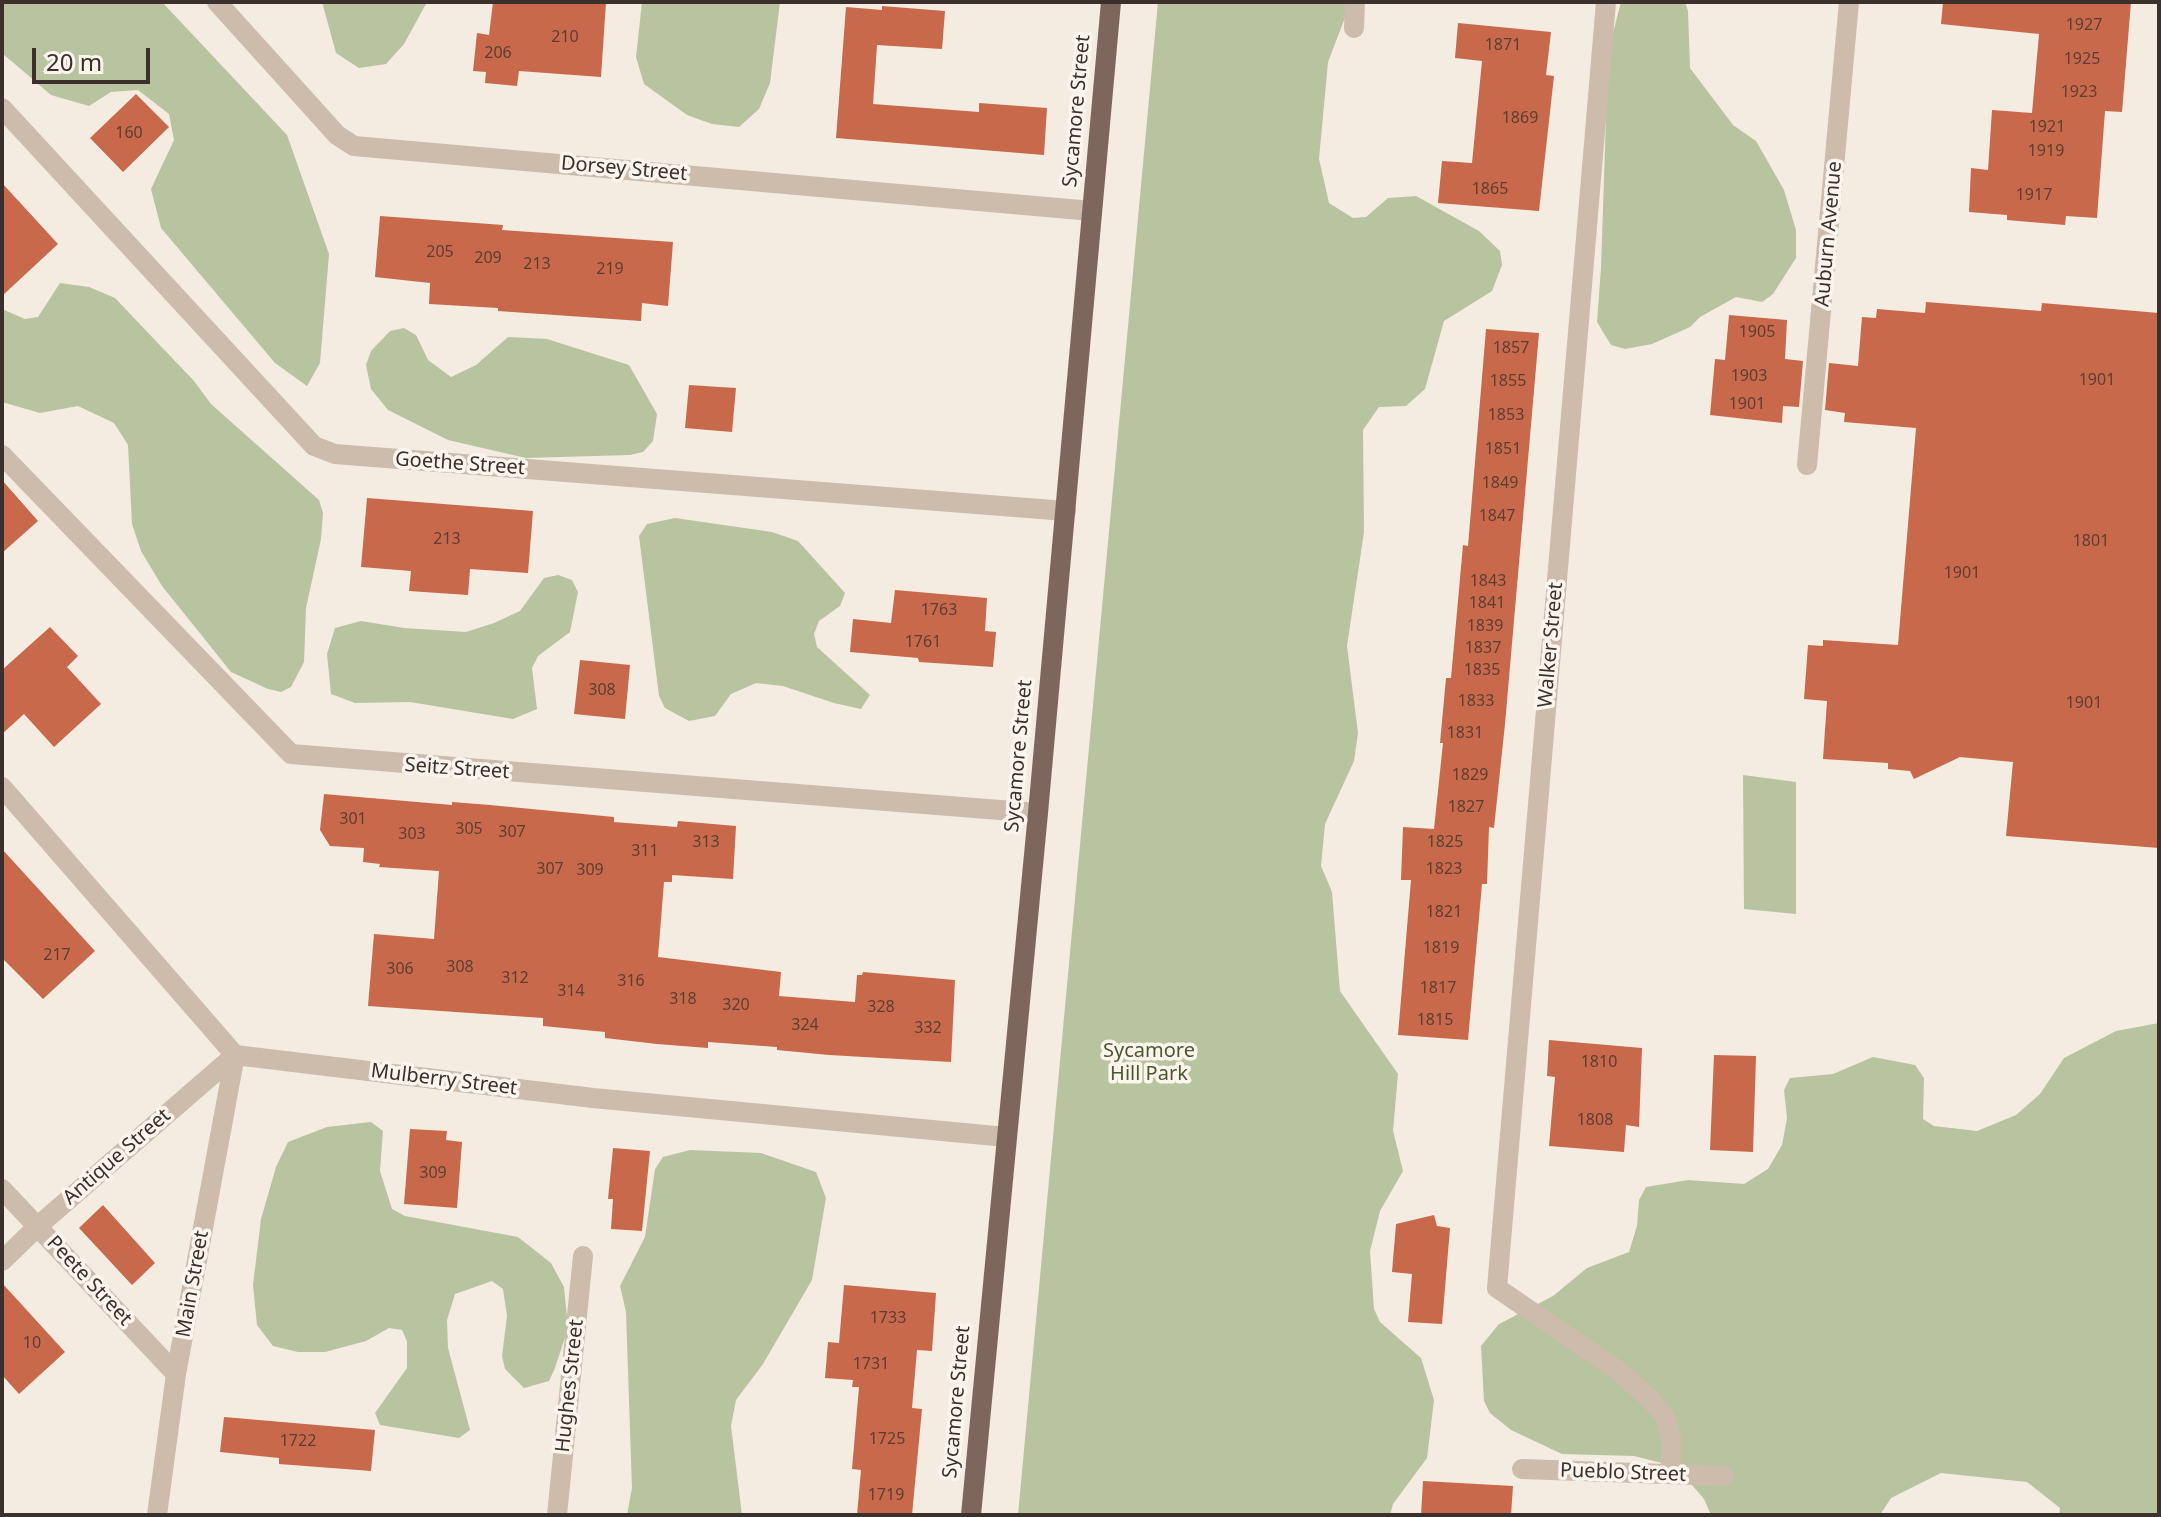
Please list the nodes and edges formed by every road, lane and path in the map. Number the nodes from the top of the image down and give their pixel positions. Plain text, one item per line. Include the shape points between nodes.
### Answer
1 (217, 2) edge
2 (1111, 2) edge
3 (1355, 2) edge
4 (1606, 2) edge
5 (1849, 2) edge
6 (1354, 28) dead end
7 (2, 108) edge
8 (1092, 211) junction
9 (2, 455) edge
10 (1807, 465) dead end
11 (1066, 511) junction
12 (2, 787) edge
13 (1038, 813) junction
14 (235, 1055) junction
15 (1006, 1137) junction
16 (2, 1189) edge
17 (38, 1226) junction
18 (583, 1256) dead end
19 (2, 1261) edge
20 (176, 1374) junction
21 (1522, 1469) dead end
22 (1671, 1474) junction
23 (1724, 1476) dead end
24 (157, 1515) edge
25 (557, 1515) edge
26 (971, 1515) edge

1 - 8 street, Dorsey Street via 337,135 354,146
2 - 8 main road, Sycamore Street
3 - 6 street
4 - 22 street, Walker Street via 1497,1288 1620,1372 1649,1398 1664,1415 1671,1435
5 - 10 street, Auburn Avenue
7 - 11 street, Goethe Street via 314,446 324,450
8 - 11 main road, Sycamore Street
9 - 13 street, Seitz Street via 291,754
11 - 13 main road, Sycamore Street
12 - 14 street
13 - 15 main road, Sycamore Street
14 - 15 street, Mulberry Street via 593,1098
14 - 17 street, Antique Street
14 - 20 street, Main Street
15 - 26 main road, Sycamore Street
16 - 17 street, Peete Street
17 - 19 street, Antique Street
17 - 20 street, Peete Street
18 - 25 street, Hughes Street
20 - 24 street, Main Street
21 - 22 street, Pueblo Street
22 - 23 street, Pueblo Street

